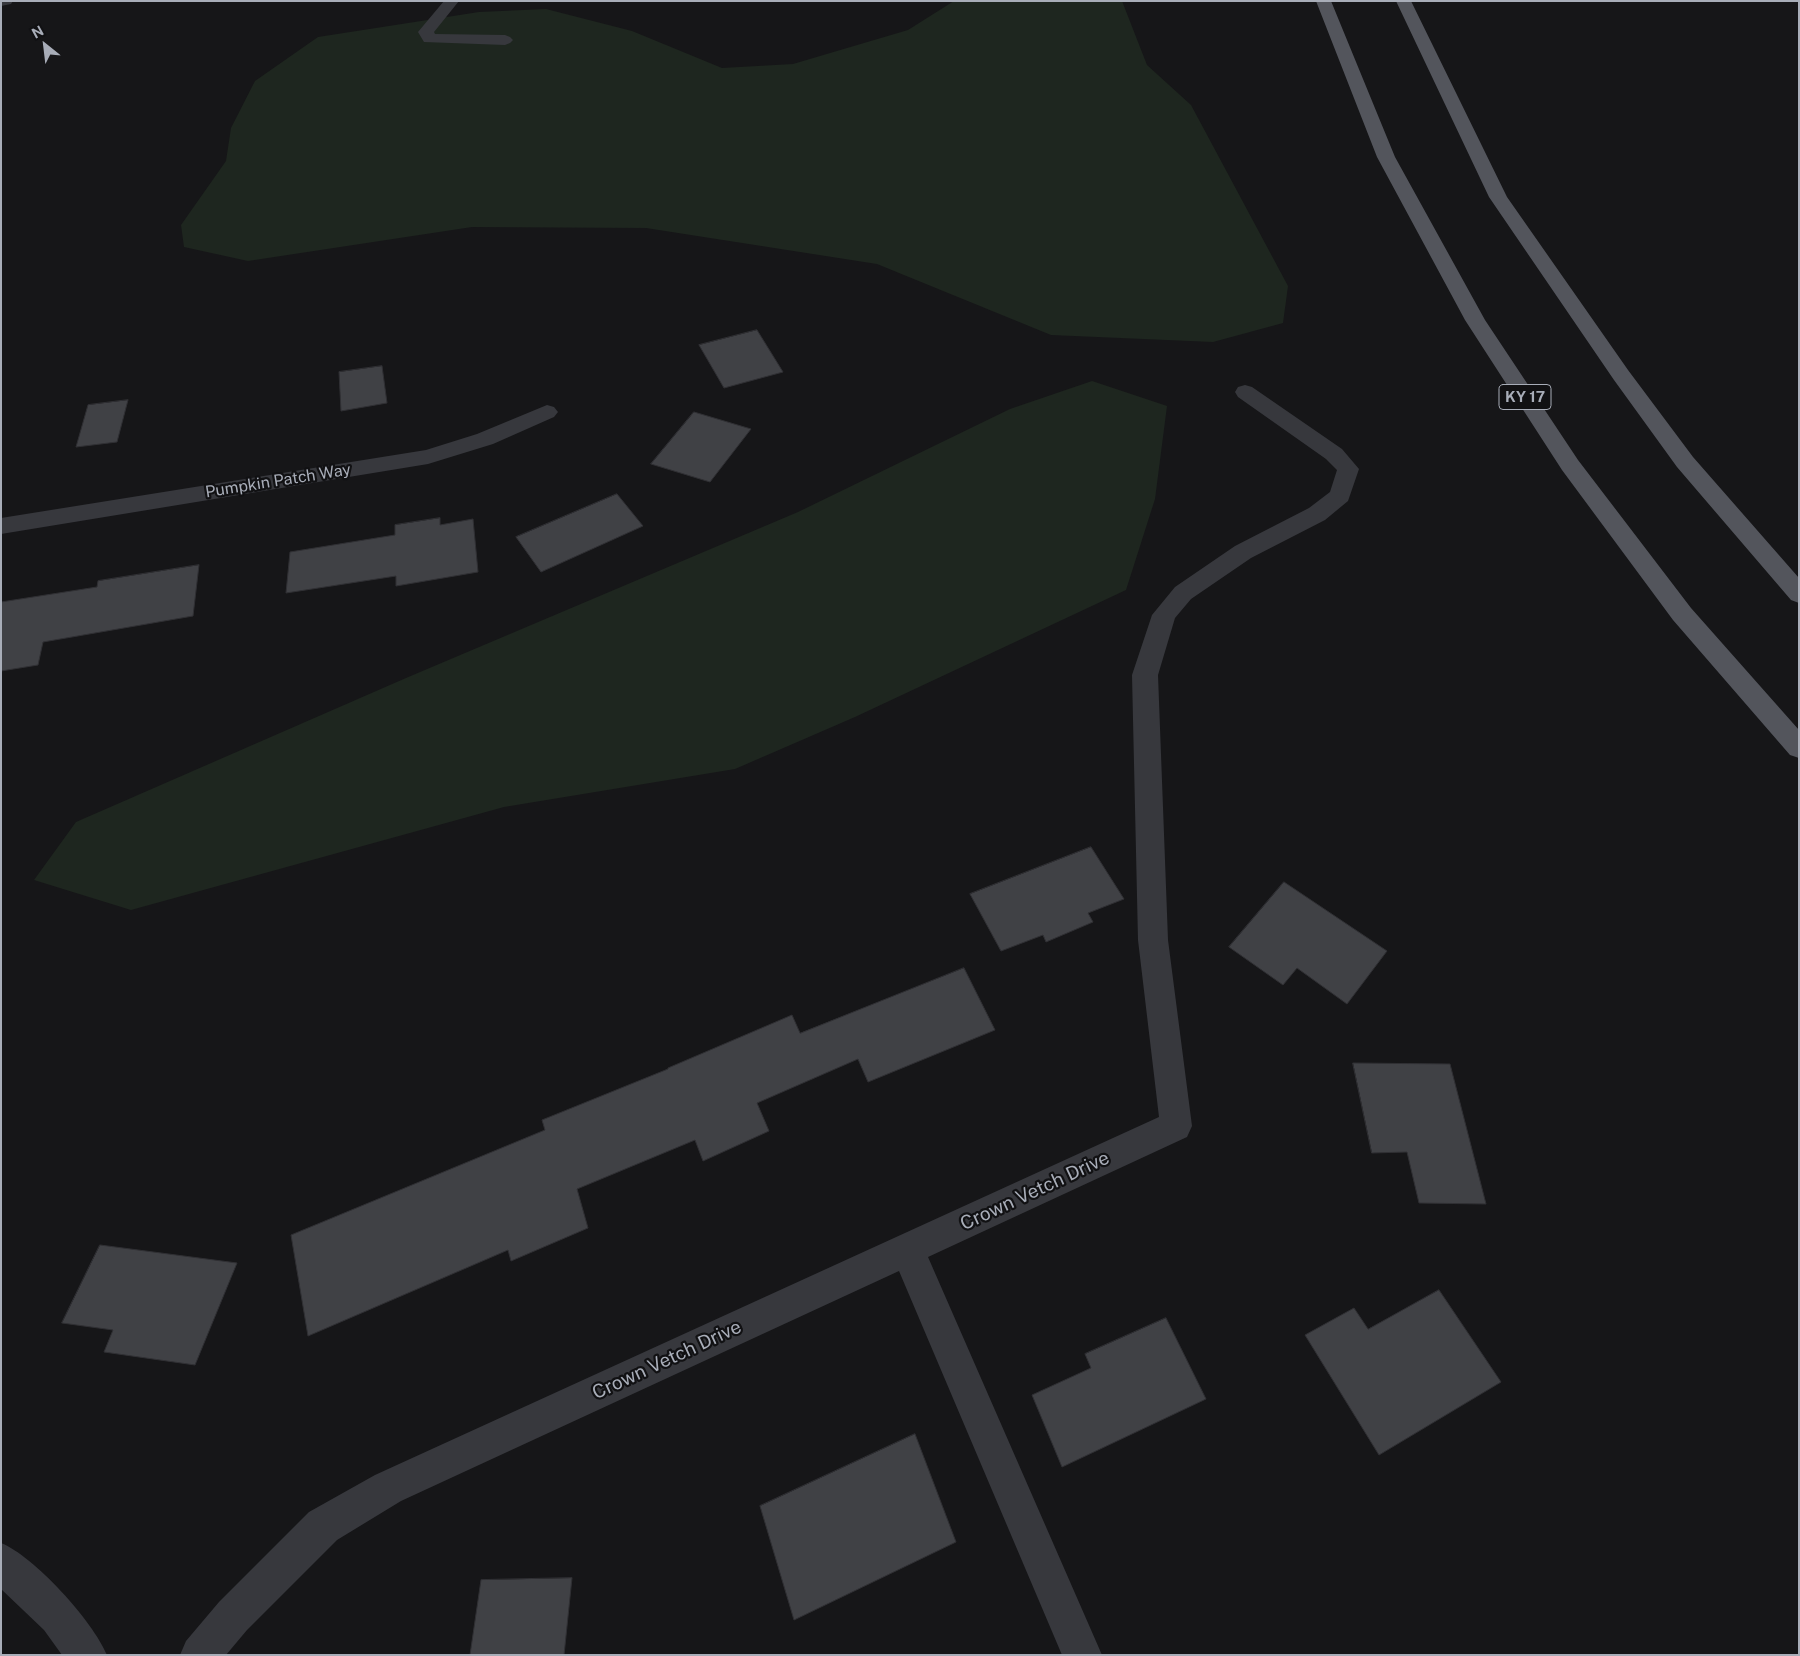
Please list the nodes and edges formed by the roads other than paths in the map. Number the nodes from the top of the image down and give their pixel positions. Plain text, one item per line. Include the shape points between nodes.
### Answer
1 (6, 1) edge
2 (452, 1) edge
3 (1323, 1) edge
4 (1403, 1) edge
5 (1, 2) edge
6 (505, 40) dead end
7 (1245, 392) dead end
8 (547, 412) dead end
9 (1, 526) edge
10 (1799, 594) edge
11 (1799, 748) edge
12 (908, 1249) junction
13 (1, 1562) edge
14 (87, 1655) edge
15 (200, 1655) edge
16 (1082, 1655) edge

1 - 5 street
2 - 6 street via 426,32 429,39
3 - 11 main road, KY 17 via 1386,157 1475,320 1570,465 1682,614
4 - 10 main road via 1498,197 1685,462
7 - 12 street, Crown Vetch Drive via 1334,454 1348,469 1340,496 1317,514 1243,552 1183,593 1164,615 1145,675 1153,940 1176,1126
8 - 9 street, Pumpkin Patch Way via 485,439 428,457
12 - 15 street, Crown Vetch Drive via 388,1488 323,1526 233,1616
12 - 16 street
13 - 14 street via 58,1616

